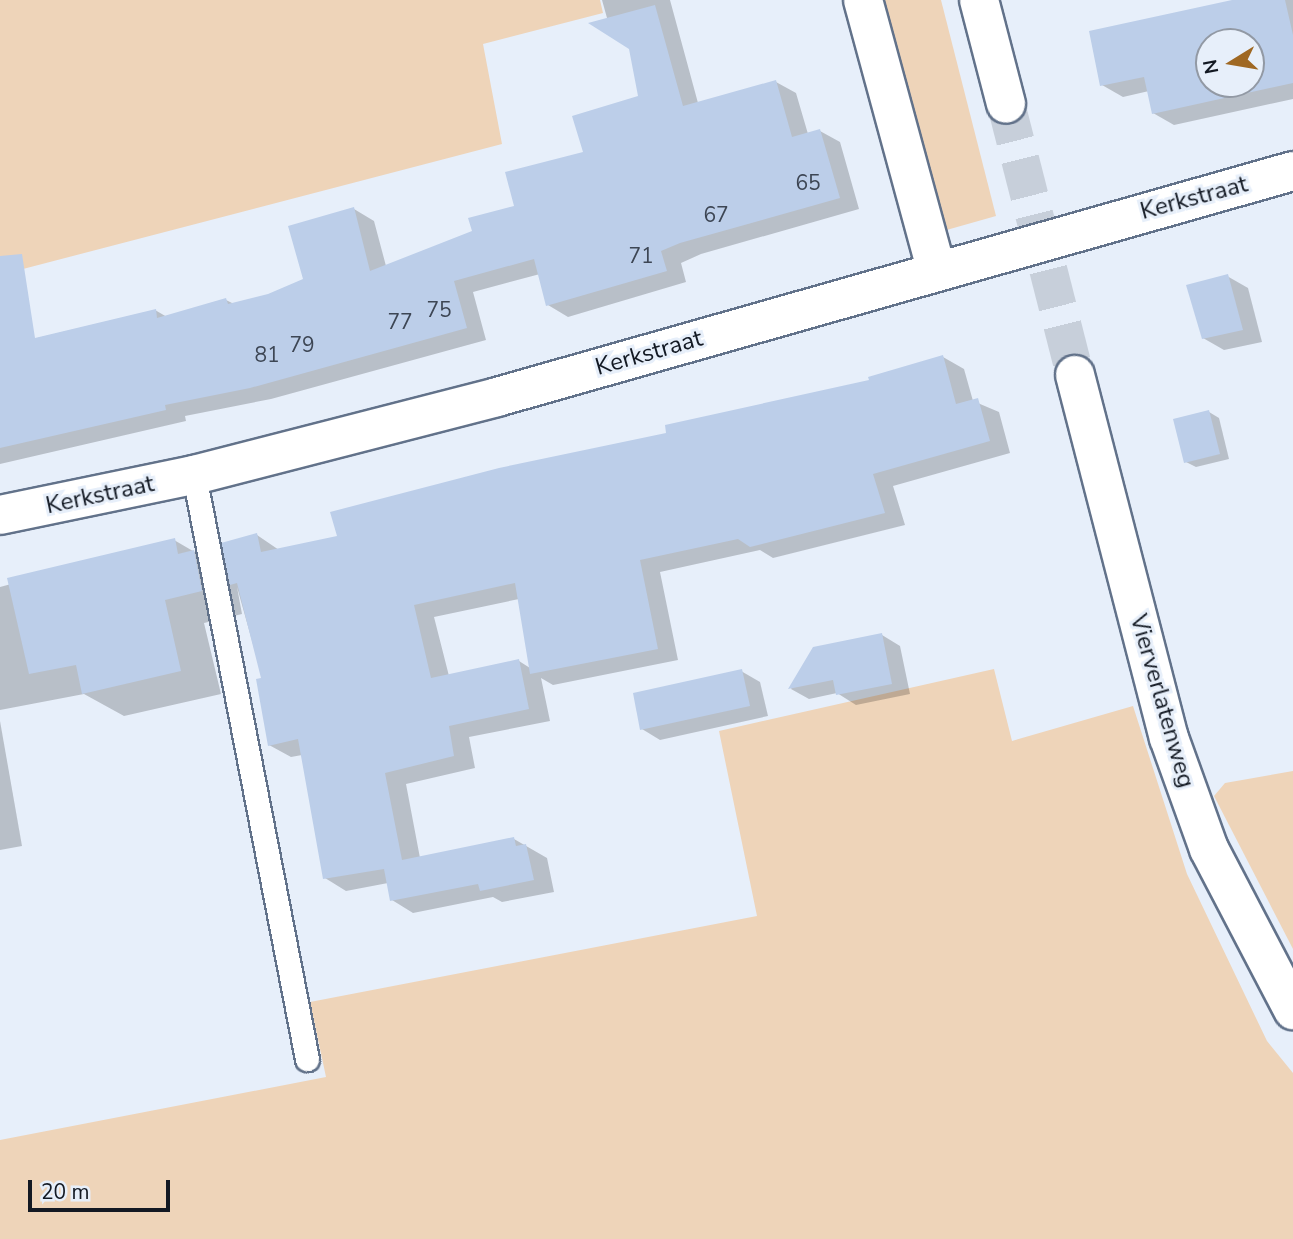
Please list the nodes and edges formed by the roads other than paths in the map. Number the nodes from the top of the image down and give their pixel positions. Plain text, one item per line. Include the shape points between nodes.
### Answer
1 (863, 0) edge
2 (979, 0) edge
3 (1006, 104) tunnel mouth
4 (1293, 171) edge
5 (936, 269) junction
6 (1075, 375) tunnel mouth
7 (194, 475) junction
8 (0, 515) edge
9 (1293, 1010) edge
10 (307, 1059) dead end

1 - 5 street
2 - 3 street
4 - 5 street, Kerkstraat
5 - 7 street, Kerkstraat via 497,397
6 - 9 street, Vierverlatenweg via 1169,738 1209,849
7 - 8 street, Kerkstraat
7 - 10 lane

